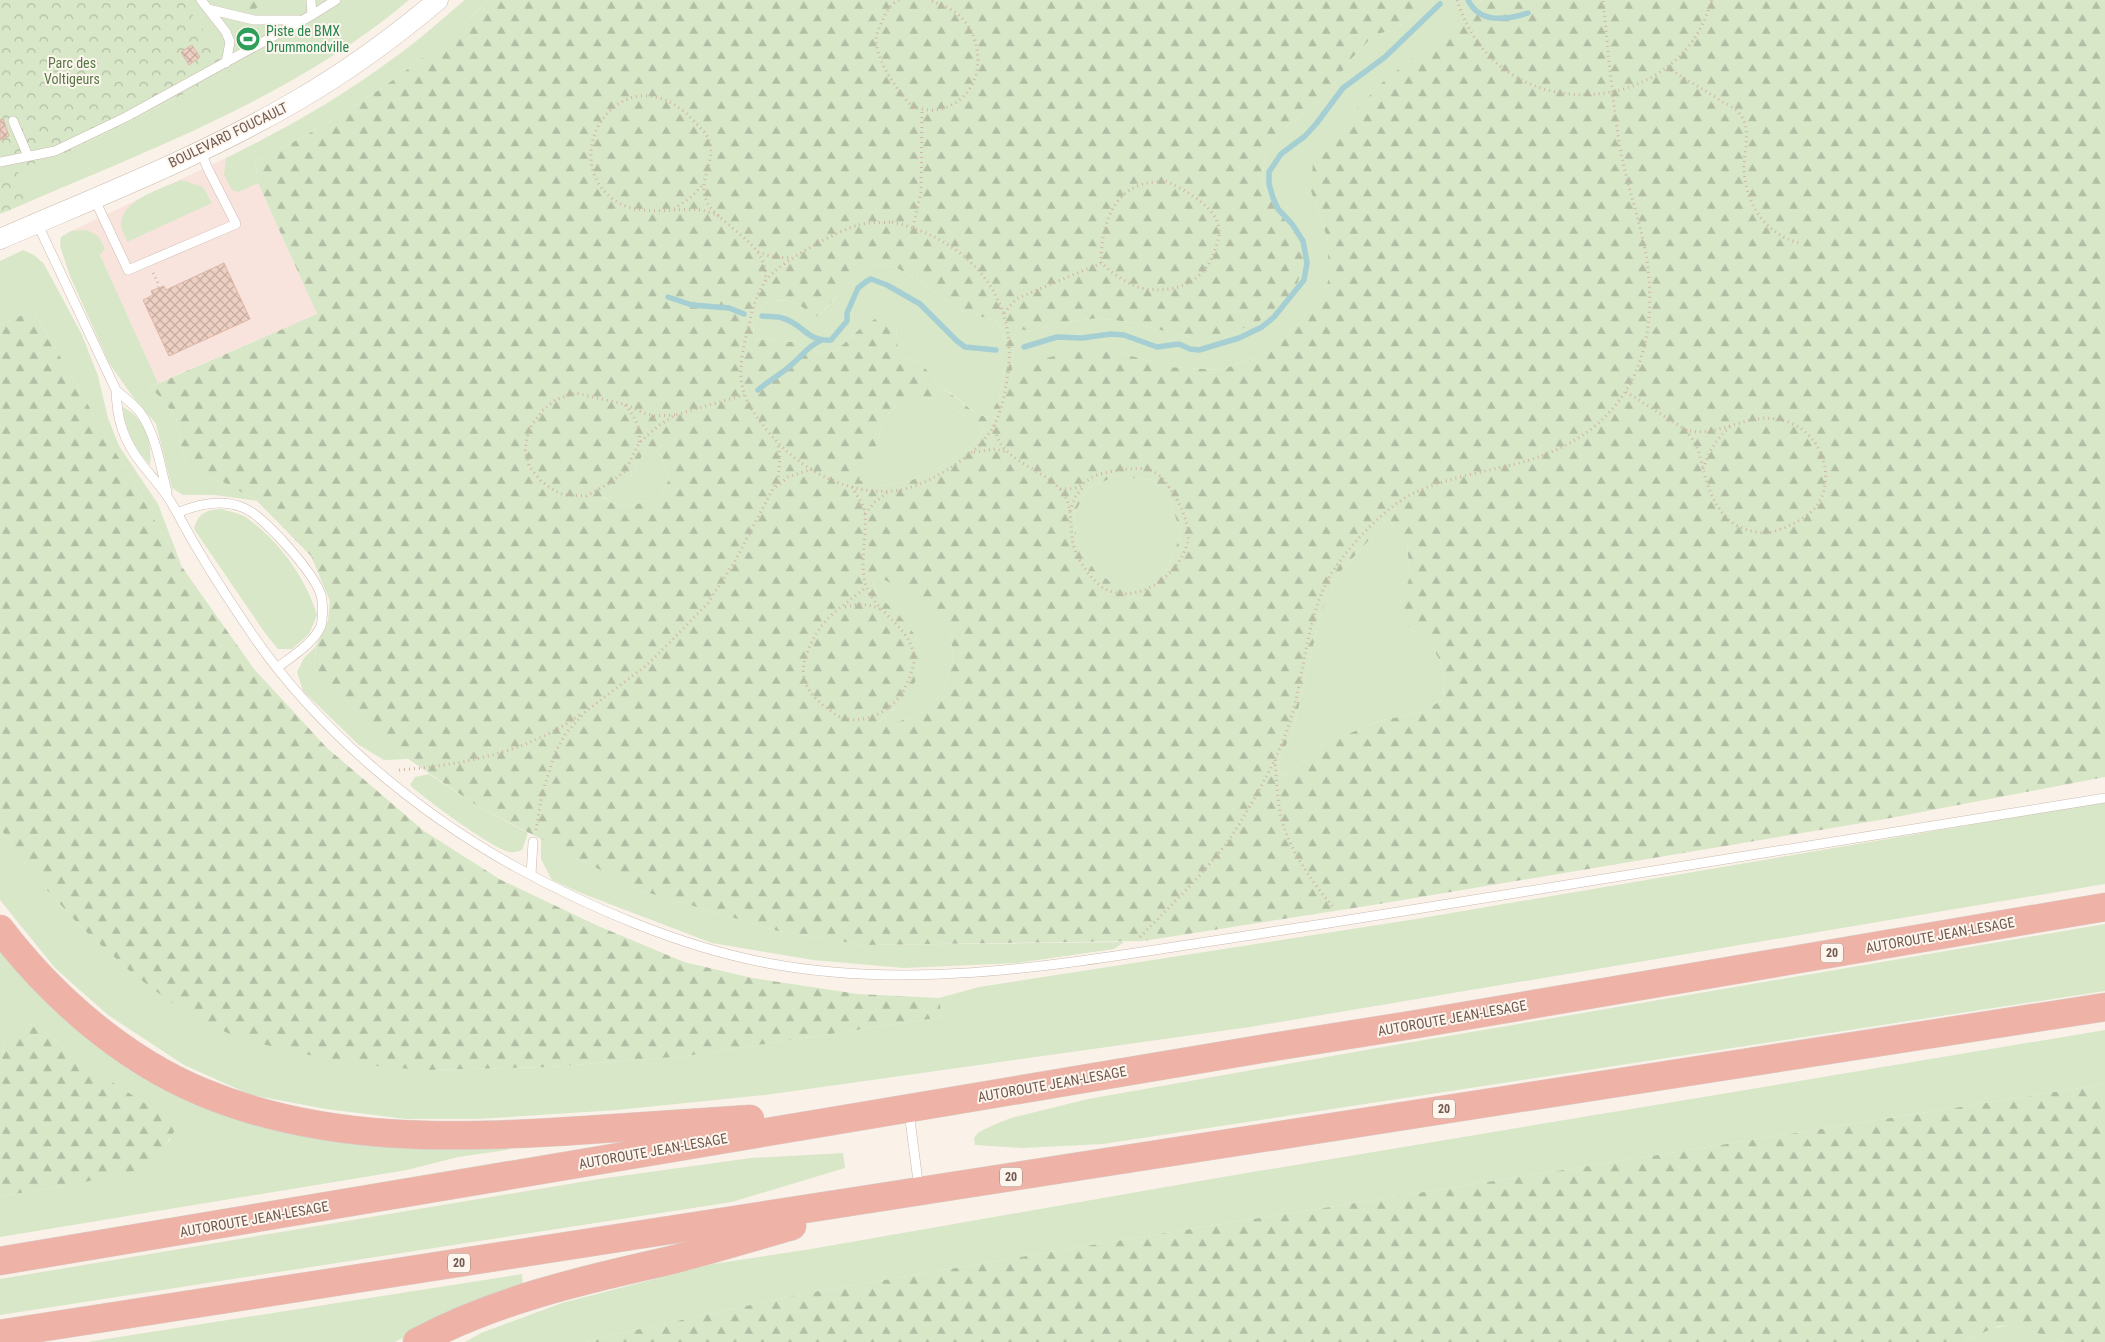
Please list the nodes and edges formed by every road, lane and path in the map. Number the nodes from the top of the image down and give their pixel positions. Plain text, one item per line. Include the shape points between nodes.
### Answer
1 (201, 0) edge
2 (311, 0) edge
3 (336, 0) edge
4 (438, 0) edge
5 (899, 0) edge
6 (930, 0) edge
7 (1457, 0) edge
8 (1603, 0) edge
9 (1712, 0) edge
10 (208, 9) junction
11 (308, 18) junction
12 (226, 63) junction
13 (1667, 68) junction
14 (1613, 93) junction
15 (922, 108) junction
16 (13, 121) dead end
17 (200, 150) junction
18 (28, 156) junction
19 (0, 162) edge
20 (702, 186) junction
21 (94, 198) junction
22 (672, 210) junction
23 (719, 216) junction
24 (36, 223) junction
25 (913, 227) junction
26 (0, 239) edge
27 (1799, 243) dead end
28 (758, 251) junction
29 (792, 258) junction
30 (1101, 263) junction
31 (765, 283) junction
32 (1004, 314) junction
33 (116, 390) junction
34 (1626, 392) junction
35 (744, 395) junction
36 (624, 404) junction
37 (675, 415) junction
38 (994, 424) junction
39 (1732, 424) junction
40 (1686, 430) junction
41 (778, 443) junction
42 (640, 444) junction
43 (974, 452) junction
44 (1008, 453) junction
45 (812, 469) junction
46 (1703, 470) junction
47 (1085, 484) junction
48 (851, 487) junction
49 (773, 489) junction
50 (1060, 489) junction
51 (889, 491) junction
52 (168, 495) junction
53 (1070, 511) junction
54 (177, 513) junction
55 (865, 514) junction
56 (866, 587) junction
57 (842, 608) junction
58 (886, 612) junction
59 (277, 668) junction
60 (586, 711) junction
61 (1275, 759) junction
62 (381, 772) junction
63 (2105, 798) edge
64 (533, 842) joint
65 (531, 875) junction
66 (2105, 907) edge
67 (1347, 920) junction
68 (0, 929) edge
69 (1122, 956) junction
70 (2105, 1007) edge
71 (909, 1108) junction
72 (919, 1191) junction
73 (0, 1261) edge
74 (0, 1334) edge
75 (417, 1342) edge

1 - 10 lane
2 - 11 lane
3 - 11 lane
4 - 17 street, BOULEVARD FOUCAULT via 328,81 267,117
5 - 15 path via 892,3 884,17 876,41 885,68 901,93 912,106
6 - 15 path via 962,18 974,37 979,58 976,79 962,96 934,110
7 - 14 path via 1463,19 1479,44 1500,66 1526,82 1554,92 1584,96
8 - 14 path
9 - 13 path via 1704,22 1688,47
10 - 11 lane via 254,20 288,22
10 - 12 lane via 230,42
11 - 12 lane
12 - 18 lane via 55,150
13 - 14 path via 1641,83
13 - 27 path via 1738,112 1746,126 1745,179 1758,216 1770,229 1787,240
14 - 34 path via 1621,148 1648,268 1648,333 1640,365
15 - 25 path via 921,192
16 - 18 lane
17 - 21 street, BOULEVARD FOUCAULT
17 - 21 lane via 236,224 128,270
18 - 19 lane
20 - 22 path
20 - 22 path via 711,151 707,136 674,104 653,96 639,96 610,109 598,125 592,143 592,169 596,181 618,202 630,208
20 - 23 path via 705,198
21 - 24 street, BOULEVARD FOUCAULT
22 - 23 path via 703,210
23 - 28 path
24 - 26 street, BOULEVARD FOUCAULT
24 - 33 lane
25 - 29 path via 892,222 858,225
25 - 32 path via 947,243 969,261 992,287
28 - 29 path via 773,257
28 - 31 path via 766,266
29 - 31 path
30 - 30 path via 1120,278 1146,289 1176,289 1194,281 1208,266 1219,237 1217,221 1187,191 1166,181 1143,184 1123,194 1110,213 1101,238
30 - 32 path via 1016,300
31 - 35 path via 754,302 745,342 741,375
32 - 38 path via 1010,342 1010,364 1003,402
33 - 52 lane via 148,424
33 - 52 lane via 117,412 126,442
34 - 40 path
34 - 61 path via 1584,436 1527,462 1456,479 1413,494 1386,512 1361,537 1336,567 1321,593 1292,715
35 - 37 path
35 - 41 path via 754,414
36 - 37 path via 655,416
36 - 42 path via 636,419
36 - 42 path via 575,394 555,400 529,429 525,449 529,466 555,491 564,495 586,496 625,470
37 - 42 path
38 - 43 path
38 - 44 path
39 - 40 path via 1708,432
39 - 46 path via 1718,436
39 - 46 path via 1776,418 1808,434 1821,452 1826,467 1823,492 1815,508 1799,521 1766,533 1746,530 1730,522 1716,505
40 - 46 path via 1697,447
41 - 45 path
41 - 49 path via 778,479
43 - 44 path via 995,449
43 - 51 path via 937,477 902,490
44 - 50 path
45 - 48 path
45 - 49 path via 788,476
47 - 50 path via 1074,490
47 - 53 path
47 - 53 path via 1096,476 1119,470 1145,469 1161,475 1176,497 1185,519 1188,538 1182,557 1171,573 1153,586 1118,594 1102,587 1090,576 1080,559 1073,544
48 - 51 path
48 - 55 path
49 - 60 path via 735,561 708,603 646,664
50 - 53 path
51 - 55 path
52 - 54 lane
54 - 59 lane via 230,602
54 - 59 lane via 205,503 242,507 258,516 274,530 321,594 320,626 311,640
55 - 56 path
56 - 57 path
56 - 58 path
57 - 58 path via 860,604
57 - 58 path via 815,635 803,674 810,693 821,703 840,717 858,720 875,716 900,698 914,662 911,645
59 - 62 lane via 327,725
60 - 62 path via 562,728 509,751
60 - 64 path via 566,733 555,753 542,794
61 - 67 path via 1278,797 1286,832 1325,898
61 - 69 path via 1229,840
62 - 65 lane via 479,846
63 - 67 lane
64 - 65 lane
65 - 69 lane via 584,902 649,928 764,963 817,971 875,976 938,975 998,972
66 - 71 highway, AUTOROUTE JEAN-LESAGE / 20
67 - 69 lane
68 - 71 highway via 71,1005 94,1026 144,1061 221,1100 308,1123 421,1136 493,1135
70 - 72 highway, 20
71 - 72 lane
71 - 73 highway, AUTOROUTE JEAN-LESAGE / 20
72 - 74 highway, 20
72 - 75 highway via 541,1292 477,1315

